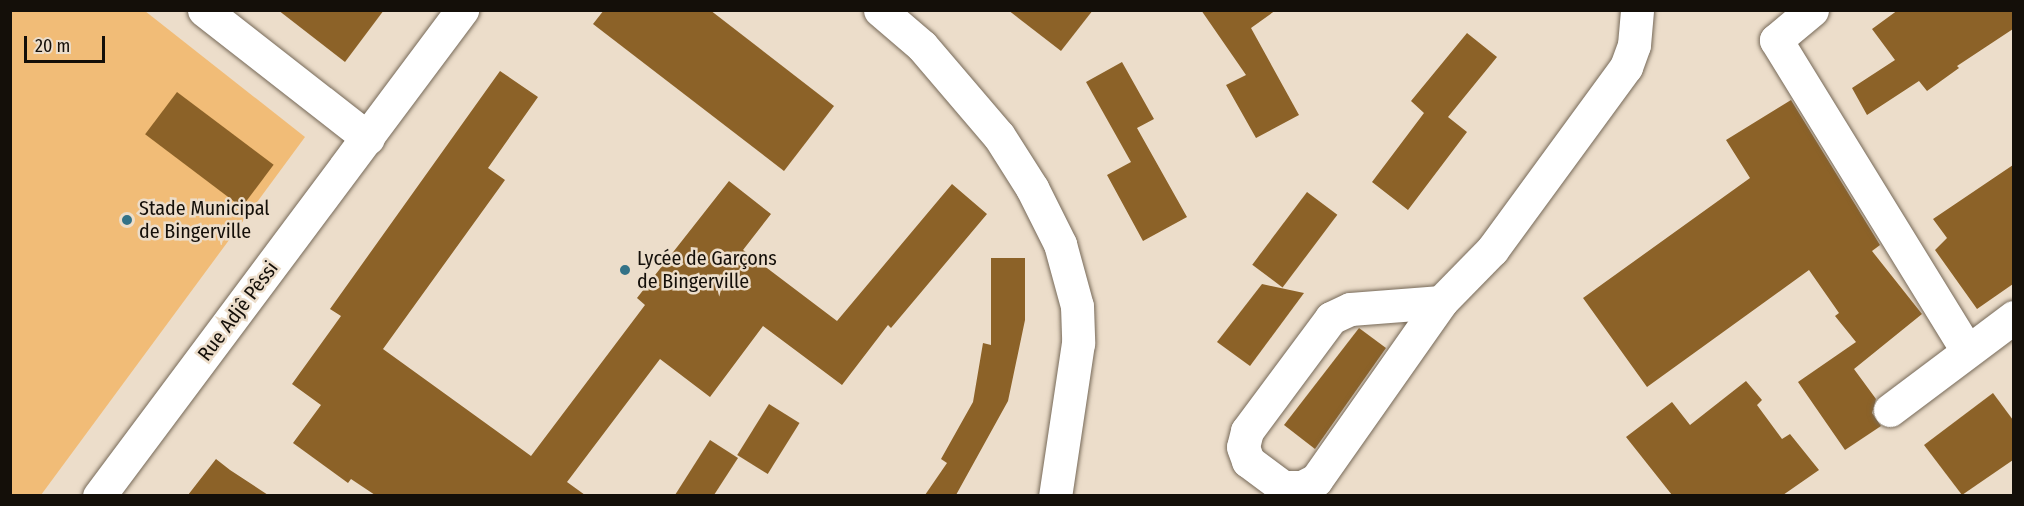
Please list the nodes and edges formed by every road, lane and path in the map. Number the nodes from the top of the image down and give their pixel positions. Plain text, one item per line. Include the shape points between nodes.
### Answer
1 (204, 10) edge
2 (462, 10) edge
3 (880, 10) edge
4 (1637, 10) edge
5 (1812, 10) edge
6 (368, 138) junction
7 (1441, 302) junction
8 (2013, 316) edge
9 (1967, 351) junction
10 (1890, 410) dead end
11 (99, 495) edge
12 (1055, 495) edge

1 - 6 street
2 - 6 street, Rue Adjê Pêssi
3 - 12 street via 922,46 999,136 1032,188 1060,244 1077,306 1078,343
4 - 7 street via 1635,45 1626,67 1492,250
5 - 9 street via 1776,40
6 - 11 street, Rue Adjê Pêssi
7 - 7 street via 1316,480 1302,488 1284,487 1248,461 1243,447 1247,431 1331,318 1350,309
8 - 9 street
9 - 10 street

